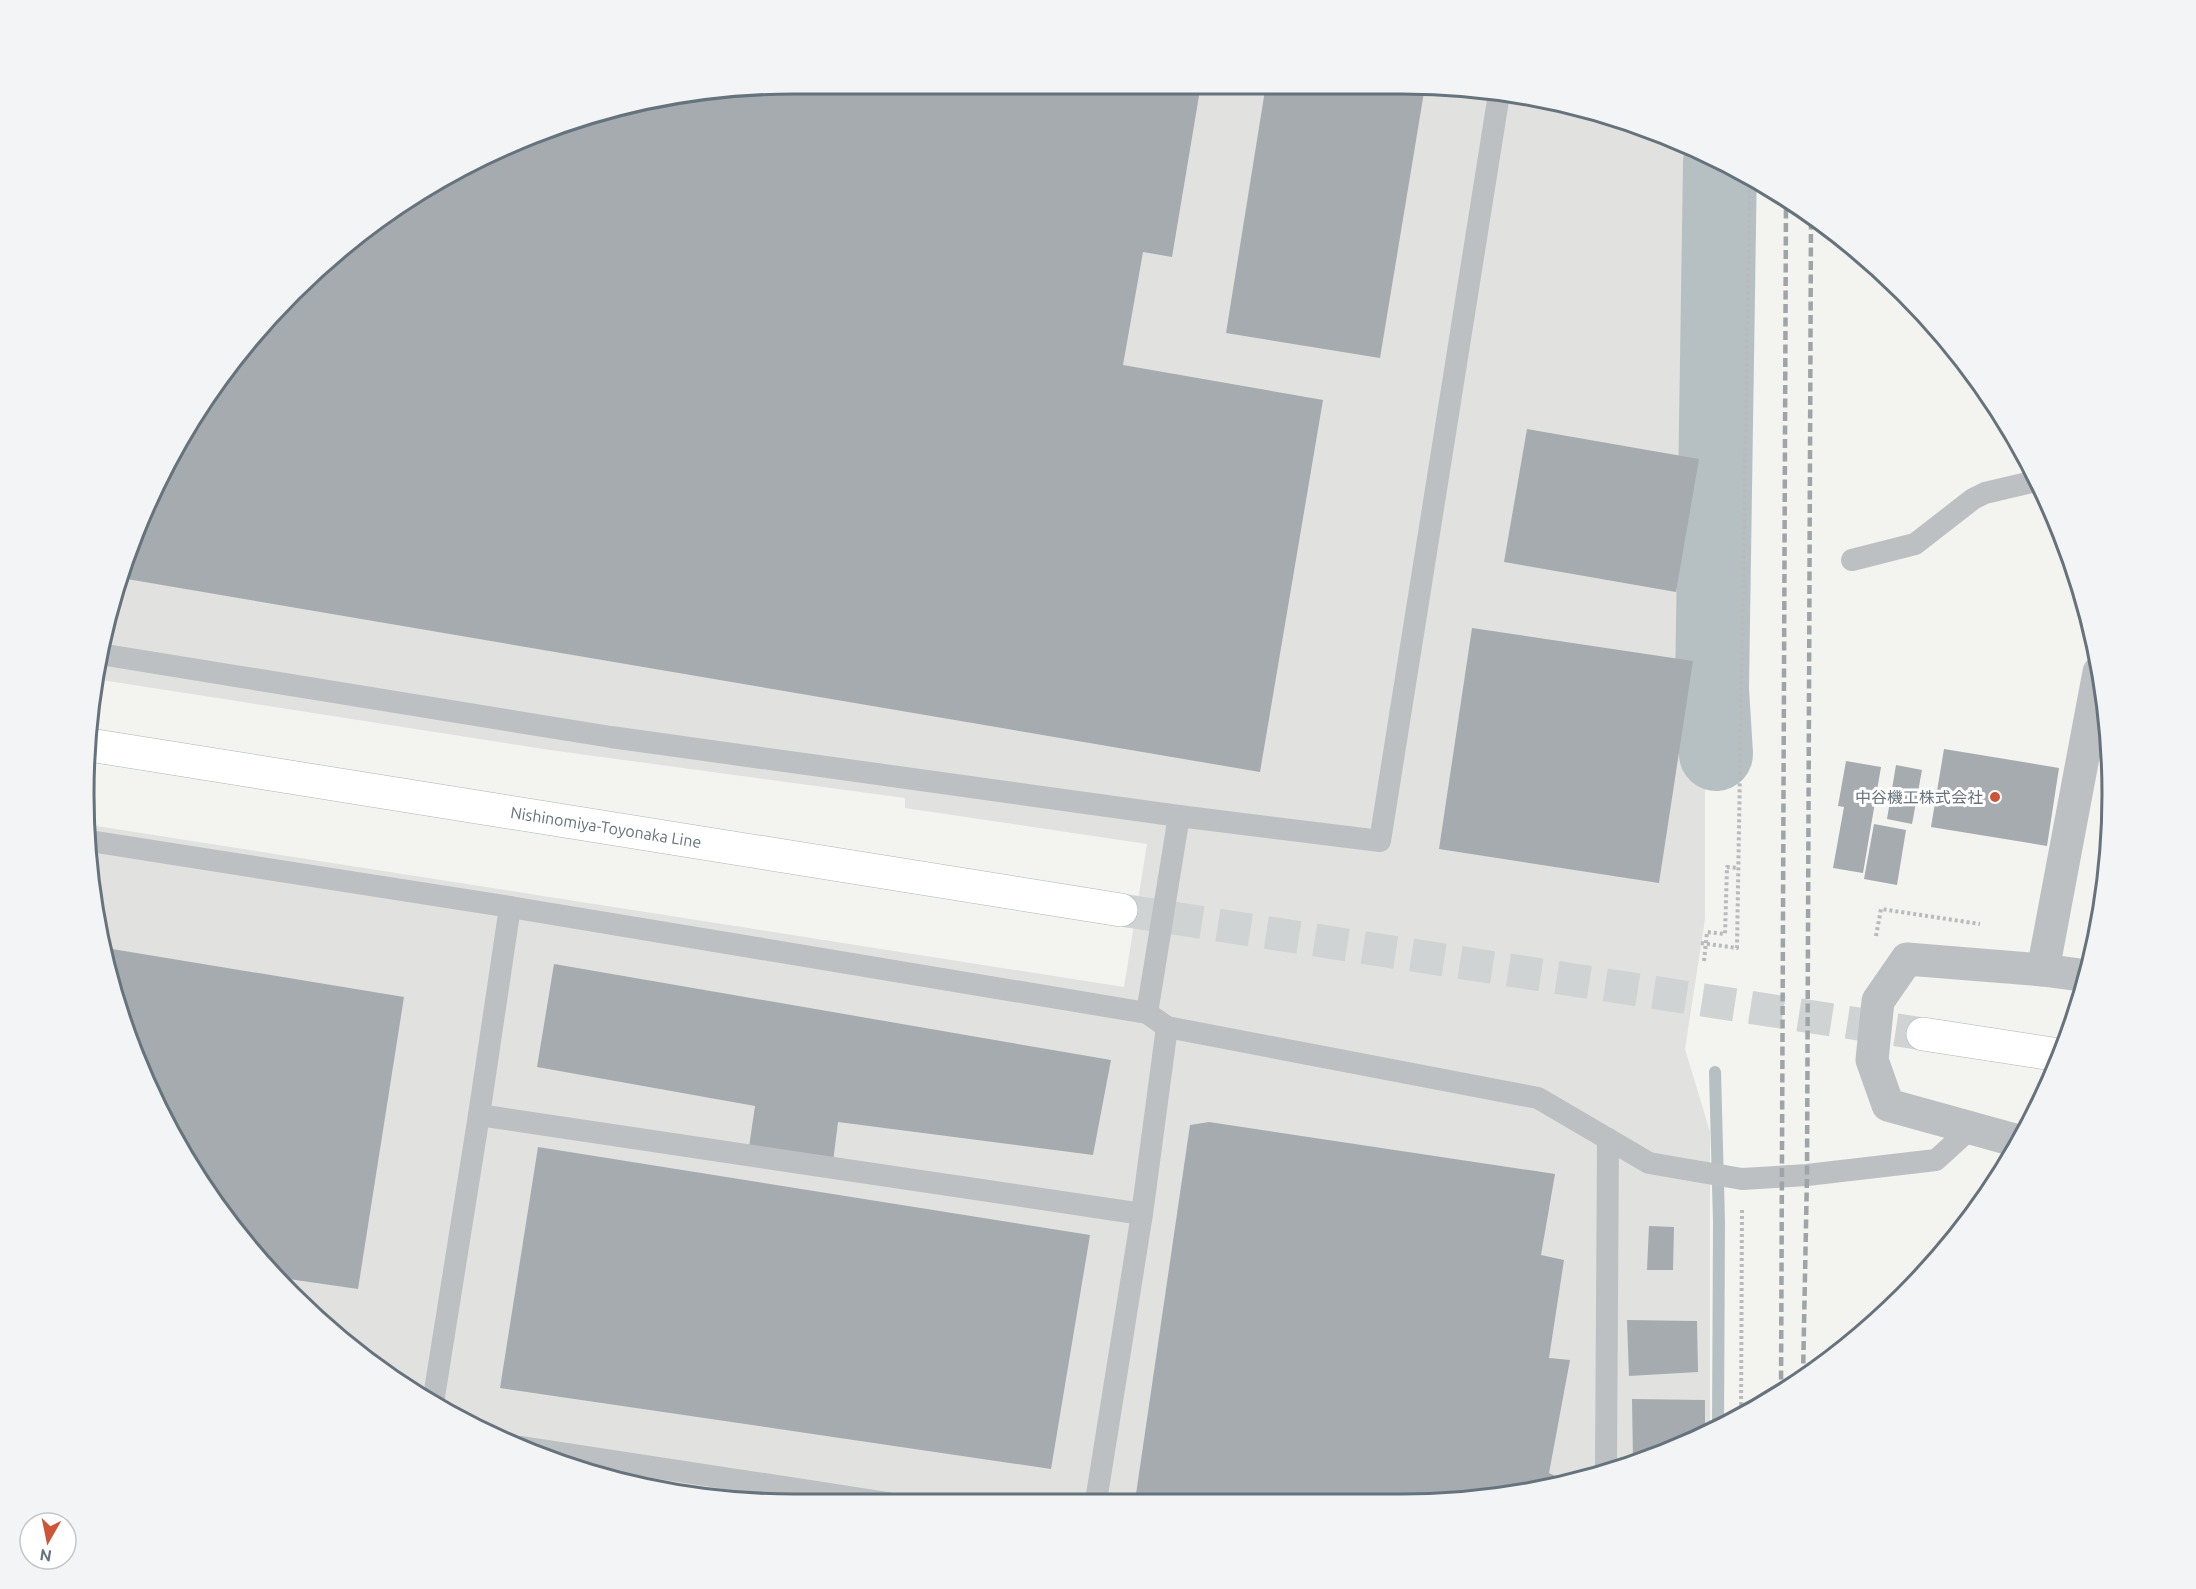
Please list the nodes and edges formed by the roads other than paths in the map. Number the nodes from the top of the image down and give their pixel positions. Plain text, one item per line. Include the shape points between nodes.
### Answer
1 (1498, 101) edge
2 (2028, 483) edge
3 (1852, 560) dead end
4 (109, 655) edge
5 (2095, 695) edge
6 (96, 746) edge
7 (1179, 816) junction
8 (96, 842) edge
9 (510, 907) junction
10 (1121, 910) tunnel mouth
11 (2043, 970) junction
12 (2078, 975) edge
13 (1147, 1013) junction
14 (1167, 1027) junction
15 (1923, 1034) tunnel mouth
16 (2051, 1054) edge
17 (479, 1116) junction
18 (1971, 1128) junction
19 (1608, 1139) junction
20 (2011, 1139) edge
21 (1142, 1214) junction
22 (434, 1395) edge
23 (557, 1452) edge
24 (1606, 1464) edge
25 (829, 1494) edge
26 (1097, 1494) edge

1 - 7 lane via 1380,841
2 - 3 lane via 1973,499 1915,543
4 - 7 lane via 611,737
5 - 11 street
6 - 10 main road, Nishinomiya-Toyonaka Line
7 - 13 lane
8 - 9 lane
9 - 13 lane
9 - 17 lane
11 - 12 street
11 - 18 street via 1907,959 1878,1001 1872,1060 1888,1105
13 - 14 lane
14 - 19 lane via 1538,1098
14 - 21 lane
15 - 16 main road
17 - 21 lane
17 - 22 lane
18 - 19 lane via 1936,1160 1742,1179 1649,1163
18 - 20 street
19 - 24 lane
21 - 26 lane
23 - 25 lane

